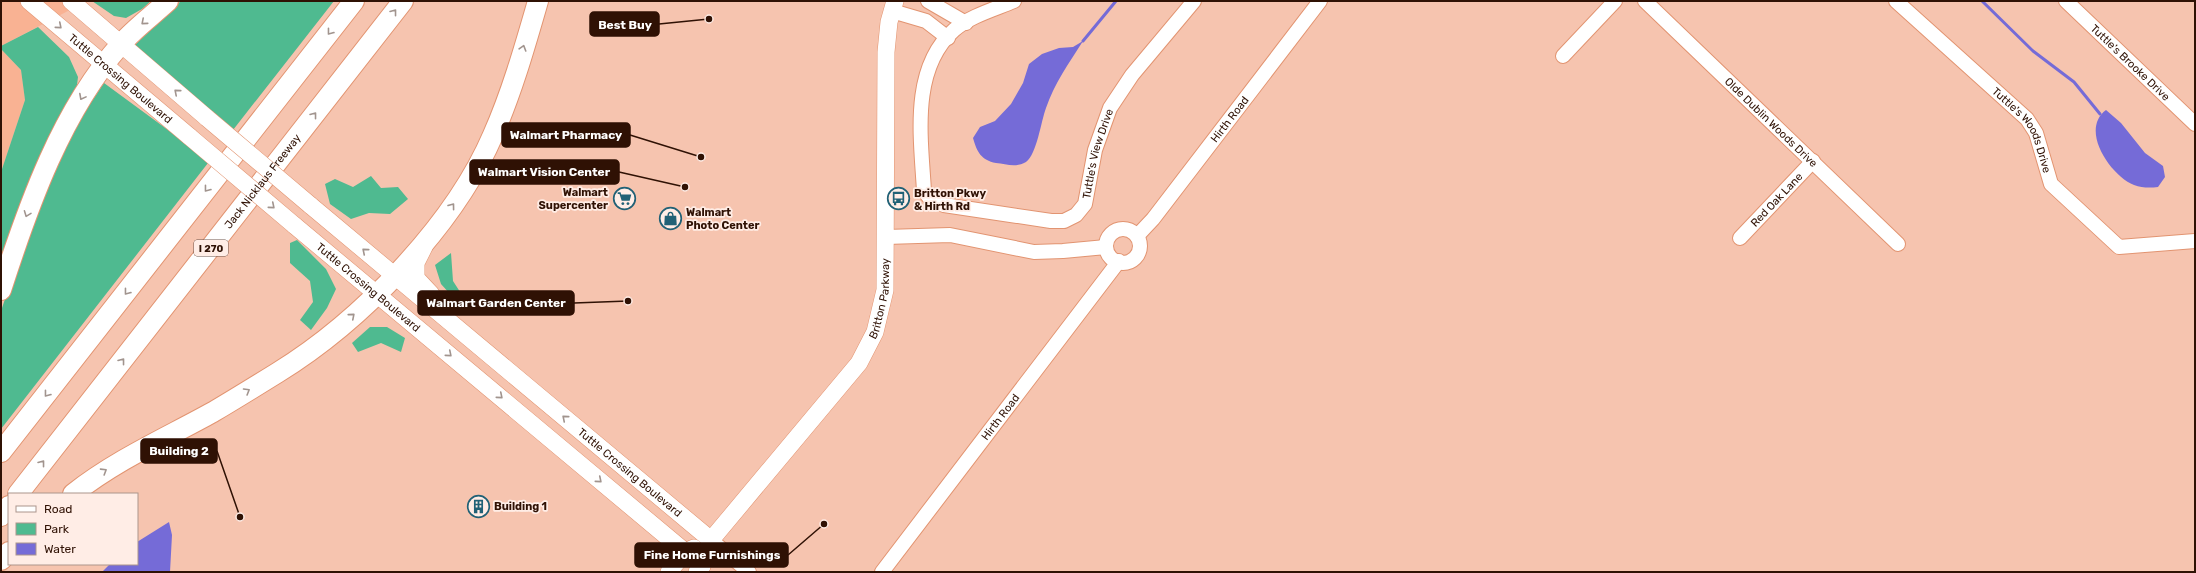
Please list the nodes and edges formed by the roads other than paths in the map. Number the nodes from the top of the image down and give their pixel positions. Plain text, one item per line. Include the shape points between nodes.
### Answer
1 (29, 1) edge
2 (71, 1) edge
3 (168, 1) edge
4 (354, 1) edge
5 (403, 1) edge
6 (538, 1) edge
7 (1014, 1) edge
8 (1194, 1) edge
9 (1320, 1) edge
10 (1615, 1) edge
11 (1645, 1) edge
12 (1896, 1) edge
13 (2066, 1) edge
14 (933, 3) edge
15 (892, 11) edge
16 (966, 23) junction
17 (928, 26) junction
18 (944, 42) junction
19 (121, 44) junction
20 (1563, 56) dead end
21 (105, 65) junction
22 (2195, 124) edge
23 (1813, 161) junction
24 (1137, 236) junction
25 (429, 237) junction
26 (886, 237) junction
27 (1740, 238) dead end
28 (2195, 241) edge
29 (1898, 244) dead end
30 (1106, 247) junction
31 (1119, 261) junction
32 (395, 276) junction
33 (1, 290) edge
34 (376, 294) junction
35 (477, 344) junction
36 (1, 452) edge
37 (19, 493) edge
38 (74, 493) edge
39 (8, 507) edge
40 (1, 516) edge
41 (711, 540) junction
42 (685, 552) junction
43 (703, 570) edge
44 (669, 572) edge
45 (749, 572) edge
46 (882, 572) edge

1 -> 21 main road, Tuttle Crossing Boulevard
2 - 19 main road, Tuttle Crossing Boulevard
3 -> 19 highway
4 -> 36 highway
37 -> 5 highway, Jack Nicklaus Freeway / I 270
25 -> 6 highway via 464,189 493,136
7 - 16 street, Tuttle's View Drive
8 - 18 street, Tuttle's View Drive via 1132,76 1110,108 1095,150 1085,204 1076,215 1064,221 944,205 932,201 924,191 921,116 923,87 936,52
9 - 24 street, Hirth Road via 1153,219
10 - 20 street
11 - 23 street, Olde Dublin Woods Drive
12 - 28 street, Tuttle's Woods Drive via 1923,28 2028,119 2036,133 2051,184 2119,247
13 - 22 street, Tuttle's Brooke Drive
14 - 16 street
14 - 17 street
15 - 17 street
15 - 26 main road, Britton Parkway via 886,52
16 - 18 street, Tuttle's View Drive via 954,29
17 - 18 street via 934,36
19 - 21 highway
32 -> 19 main road, Tuttle Crossing Boulevard, bridge
21 -> 33 highway via 85,92 37,189
21 -> 34 main road, Tuttle Crossing Boulevard, bridge
23 - 27 street, Red Oak Lane
23 - 29 street, Olde Dublin Woods Drive
24 - 30 street via 1127,229 1118,230 1108,238
24 - 31 street via 1140,248 1138,254 1129,261
25 - 32 highway
25 - 35 main road via 416,263 416,278 469,329
26 - 30 street via 950,235 1034,252
26 - 41 main road, Britton Parkway via 884,300 877,328 866,351
30 - 31 street via 1112,258
31 - 46 street, Hirth Road
32 - 34 highway
32 - 35 main road, Tuttle Crossing Boulevard
38 -> 34 highway via 124,459 213,412 279,372 317,346
34 -> 42 main road, Tuttle Crossing Boulevard
41 -> 35 main road, Tuttle Crossing Boulevard
39 - 40 highway
41 - 42 main road
41 - 43 main road
41 - 45 street, Tuttle Crossing Boulevard
42 - 43 main road, Tuttle Crossing Boulevard
42 - 44 main road

